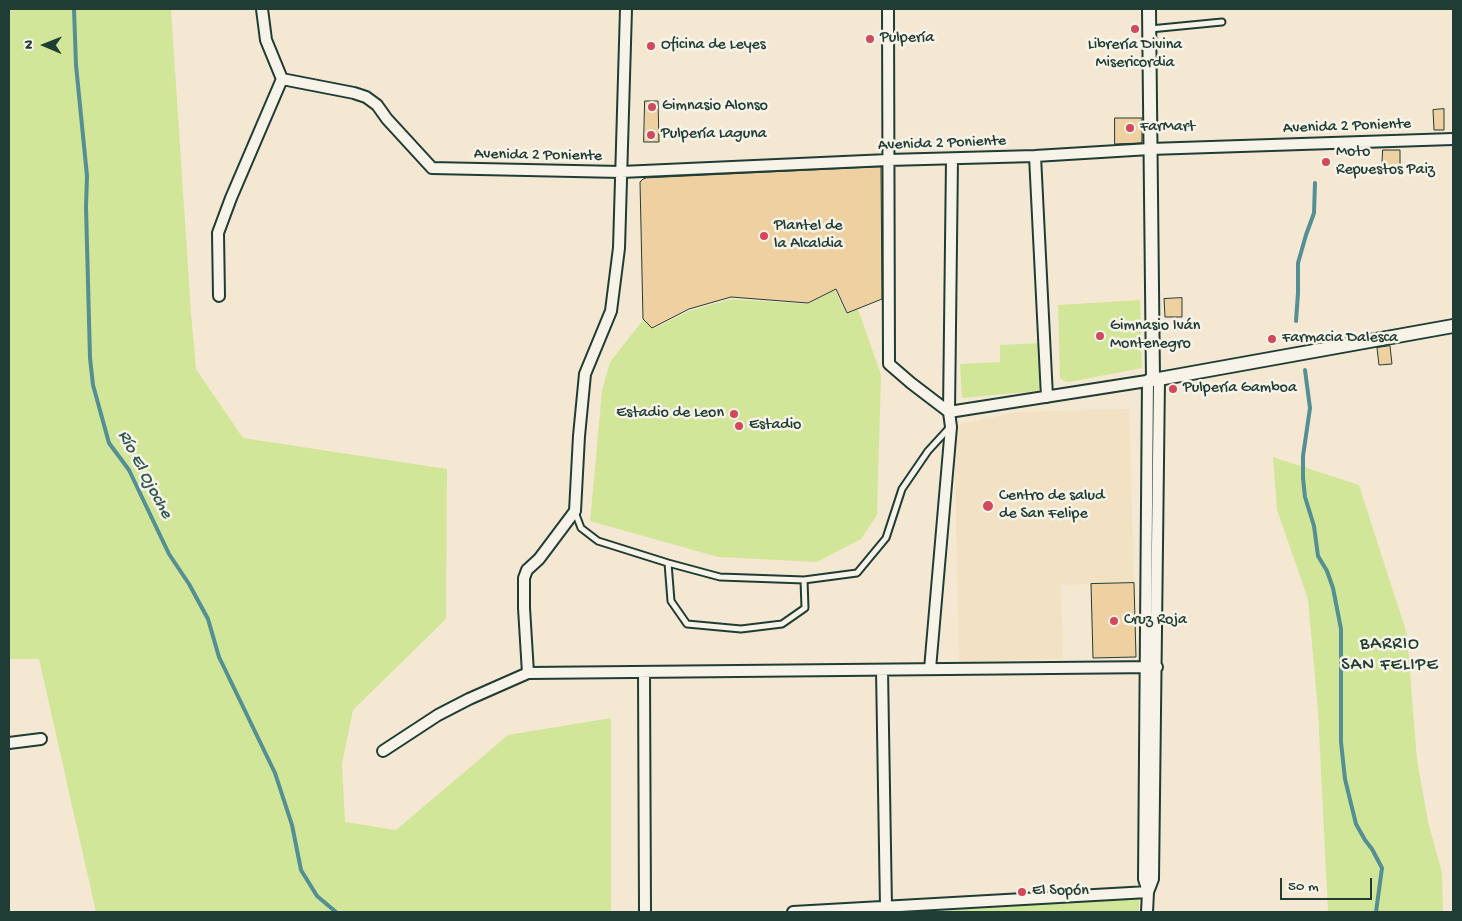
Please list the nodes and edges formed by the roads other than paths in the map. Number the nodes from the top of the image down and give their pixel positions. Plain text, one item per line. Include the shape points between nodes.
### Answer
1 (262, 9) edge
2 (626, 9) edge
3 (888, 9) edge
4 (1149, 9) edge
5 (1222, 22) dead end
6 (1149, 29) junction
7 (282, 79) junction
8 (1453, 138) edge
9 (1150, 149) junction
10 (1035, 156) junction
11 (952, 159) junction
12 (888, 160) junction
13 (621, 172) junction
14 (219, 296) dead end
15 (1453, 326) edge
16 (1153, 380) junction
17 (1047, 397) junction
18 (949, 412) junction
19 (950, 427) junction
20 (574, 511) junction
21 (668, 563) junction
22 (804, 580) junction
23 (1152, 667) junction
24 (930, 669) junction
25 (882, 670) junction
26 (644, 672) junction
27 (528, 673) junction
28 (41, 739) dead end
29 (9, 743) edge
30 (383, 751) dead end
31 (1148, 892) junction
32 (886, 907) junction
33 (645, 912) edge
34 (793, 912) edge
35 (1147, 912) edge

1 - 7 street via 266,40
2 - 13 street
3 - 12 street
4 - 6 street
5 - 6 lane
6 - 9 street
7 - 13 street, Avenida 2 Poniente via 366,97 432,168
7 - 14 street via 218,233
8 - 9 street, Avenida 2 Poniente
9 - 10 street, Avenida 2 Poniente
9 - 16 street
10 - 11 street, Avenida 2 Poniente
10 - 17 street
11 - 12 street, Avenida 2 Poniente
11 - 18 street
12 - 13 street, Avenida 2 Poniente
12 - 18 street via 889,364
13 - 20 street via 619,248 611,311 585,374
15 - 16 street
16 - 17 street
16 - 23 street
17 - 18 street
18 - 19 street
19 - 22 lane via 928,451 902,489 886,538 857,573
19 - 24 street
20 - 21 lane via 581,528 598,541
20 - 27 street via 524,578
21 - 22 lane via 720,577
21 - 22 lane via 671,601 687,624 741,629 782,624 805,608
23 - 24 street
23 - 31 street via 1144,879
24 - 25 street
25 - 26 street
25 - 32 street
26 - 27 street
26 - 33 street
27 - 30 street via 438,715
28 - 29 street
31 - 32 street
31 - 35 street
32 - 34 street

